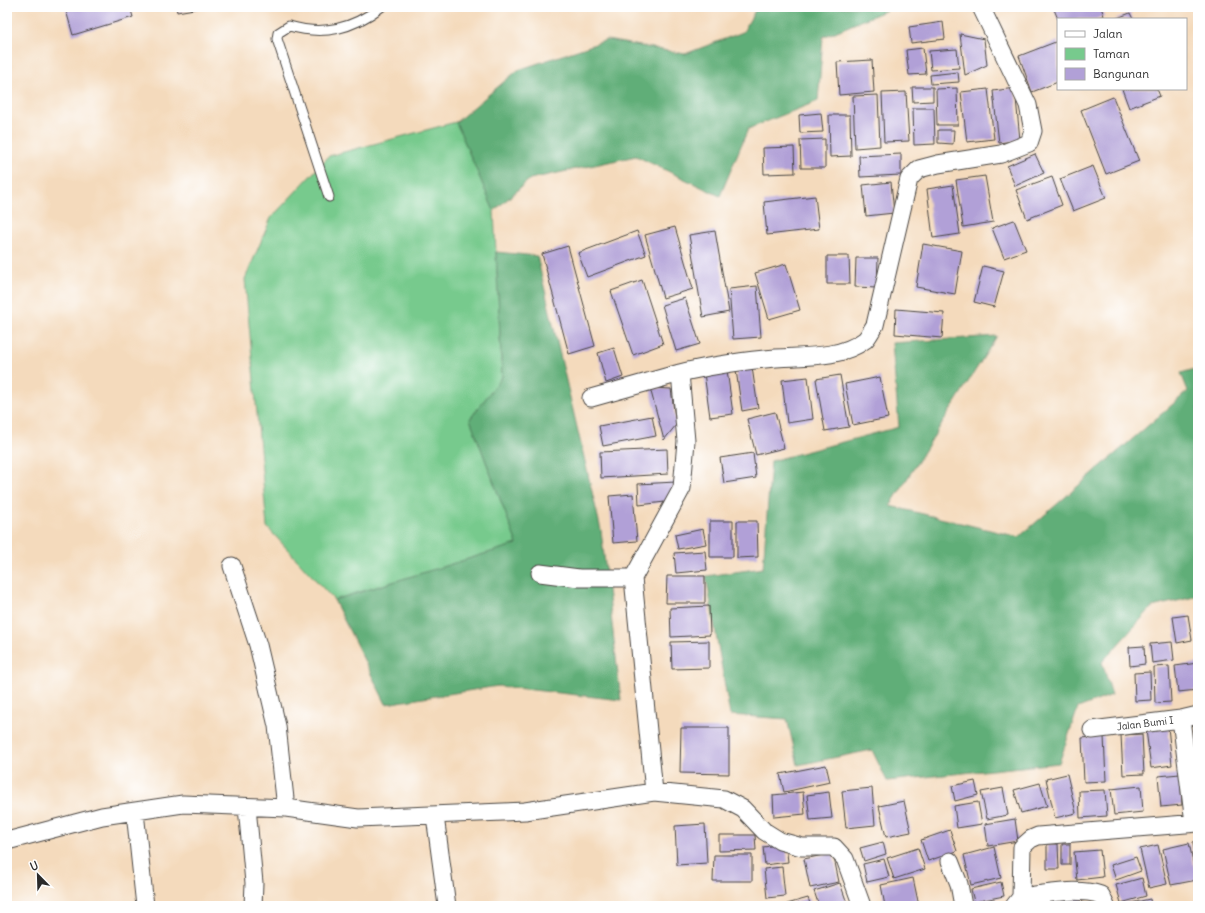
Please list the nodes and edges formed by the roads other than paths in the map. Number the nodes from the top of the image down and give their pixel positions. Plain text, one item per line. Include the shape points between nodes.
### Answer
1 (381, 7) edge
2 (981, 7) edge
3 (329, 197) dead end
4 (680, 372) junction
5 (591, 398) dead end
6 (232, 566) dead end
7 (540, 573) dead end
8 (633, 578) junction
9 (1198, 716) edge
10 (1181, 719) junction
11 (1092, 730) dead end
12 (654, 792) junction
13 (247, 807) junction
14 (286, 808) junction
15 (135, 812) junction
16 (435, 816) junction
17 (1196, 823) edge
18 (7, 841) edge
19 (950, 861) dead end
20 (1017, 901) edge
21 (145, 906) edge
22 (253, 906) edge
23 (447, 906) edge
24 (862, 906) edge
25 (964, 906) edge
26 (1106, 906) edge

1 - 3 lane via 365,20 340,28 318,32 289,26 278,33 277,40
2 - 4 street via 1028,105 1033,131 1028,143 1001,154 919,169 909,179 876,325 866,339 834,353 717,365
4 - 5 street
4 - 8 street via 686,441 682,488
6 - 14 street via 258,645 277,726
7 - 8 street via 579,578
8 - 12 street
9 - 10 street, Jalan Bumi I
10 - 11 street, Jalan Bumi I
10 - 17 street
12 - 16 street via 525,811
12 - 24 street via 724,799 743,809 764,831 780,840 802,847 834,847 845,859
13 - 14 street
13 - 15 street via 183,804
13 - 22 street via 254,883
14 - 16 street via 358,818
15 - 18 street via 102,816
15 - 21 street
16 - 23 street
17 - 20 street via 1038,836 1030,839 1022,847
19 - 25 street via 960,884
20 - 26 street via 1073,891 1101,896

